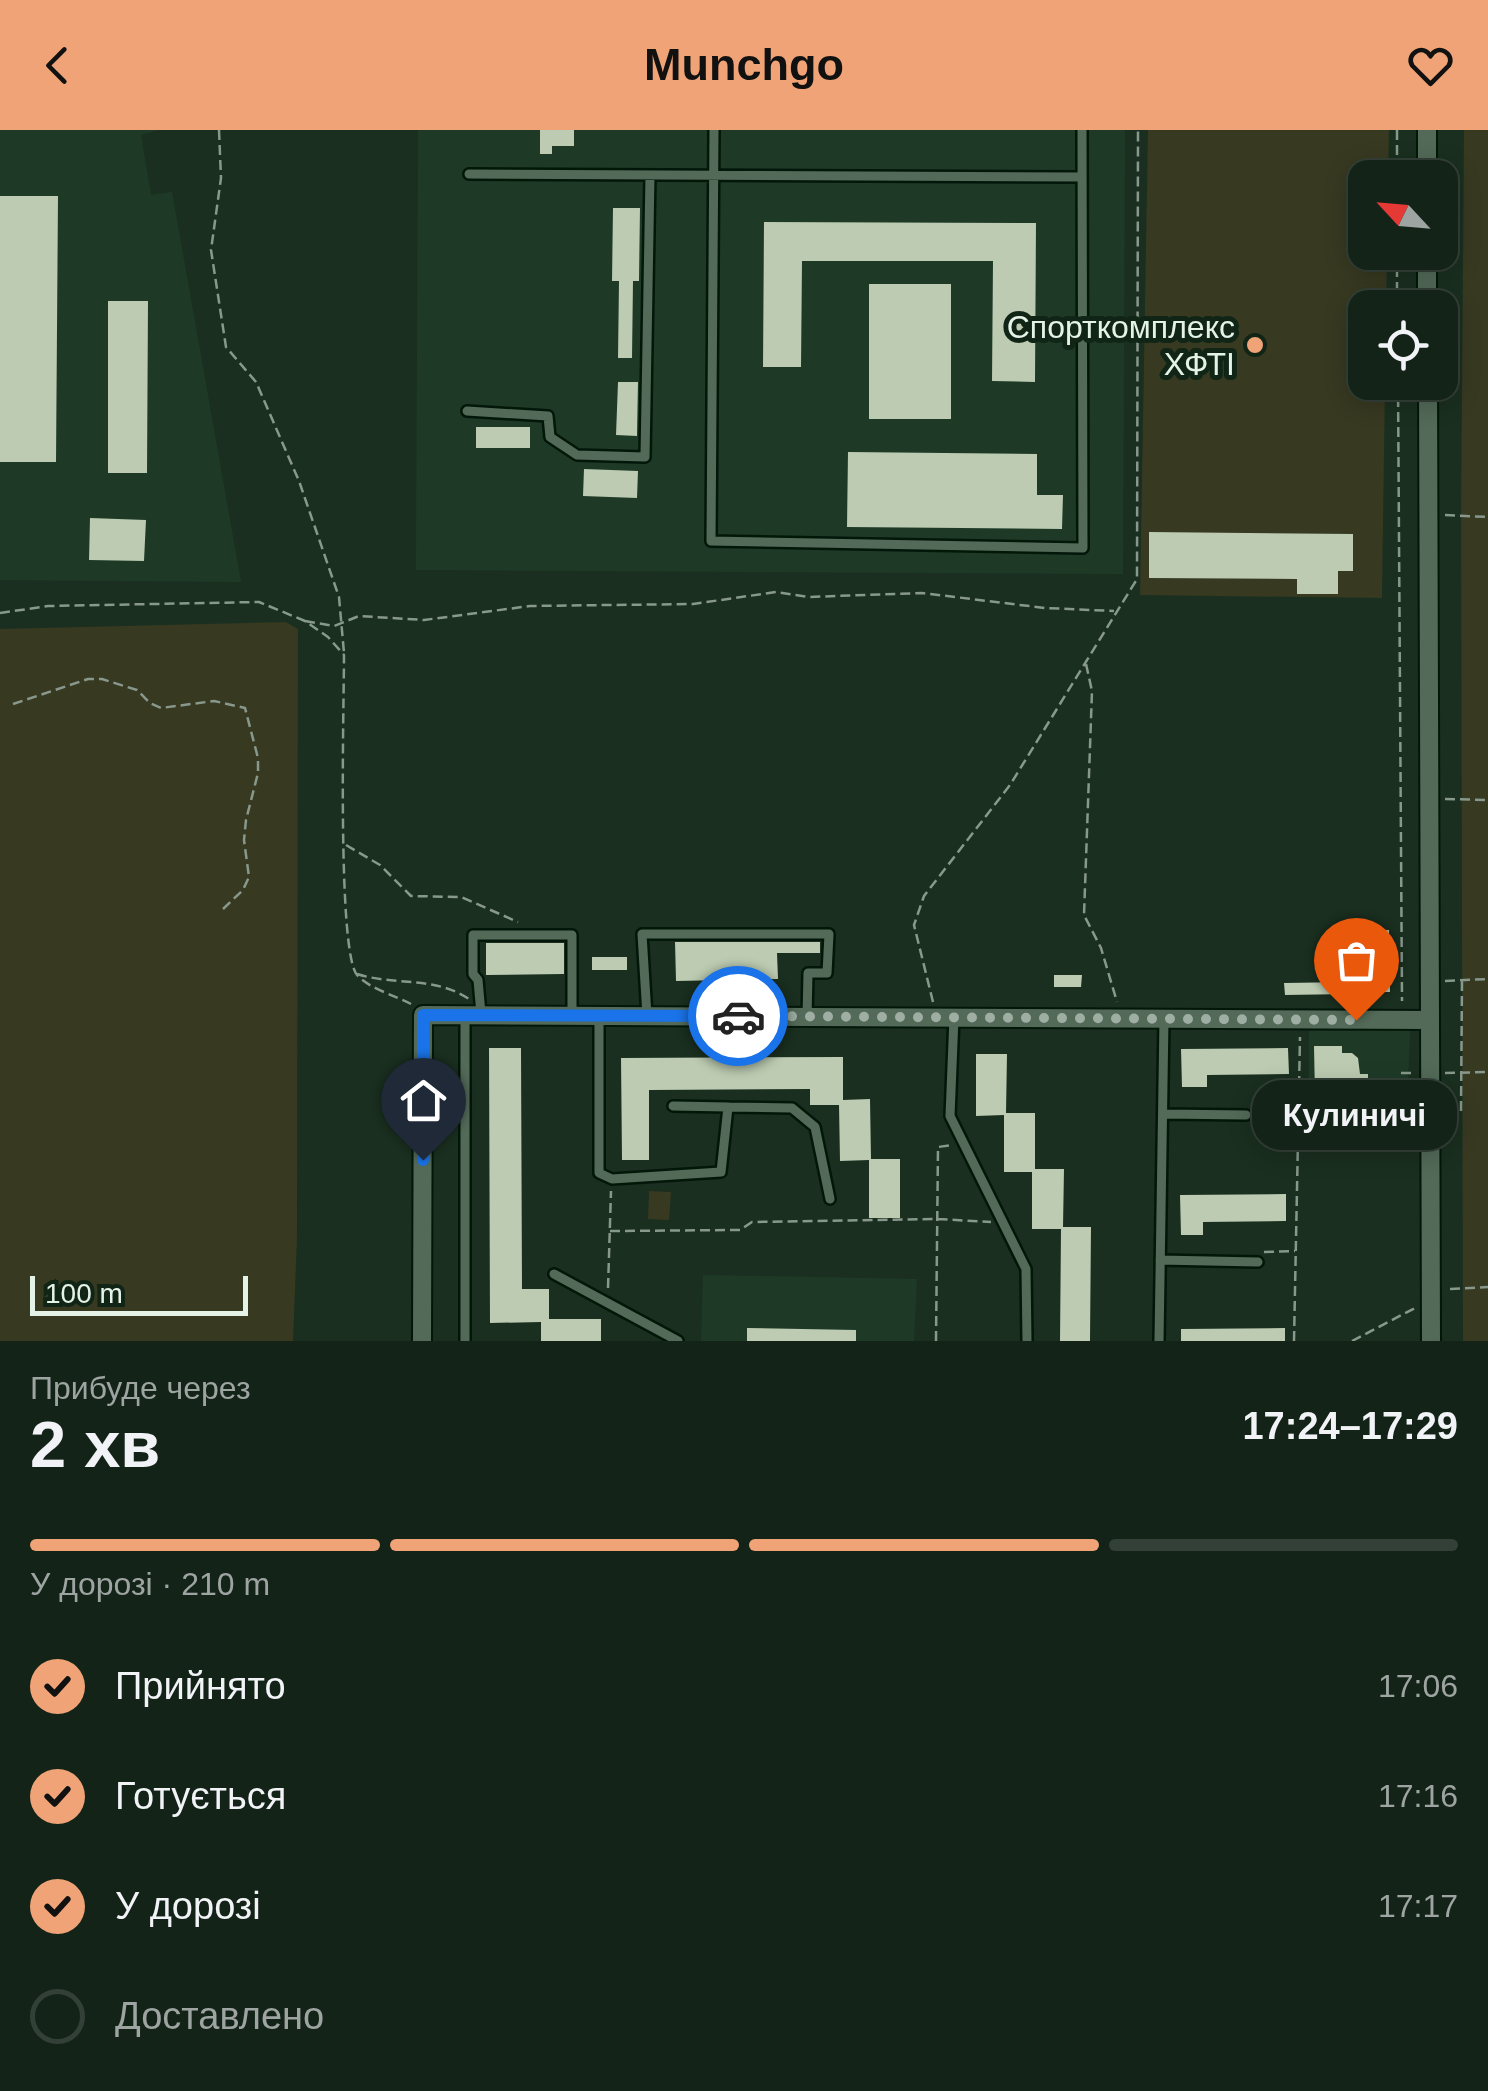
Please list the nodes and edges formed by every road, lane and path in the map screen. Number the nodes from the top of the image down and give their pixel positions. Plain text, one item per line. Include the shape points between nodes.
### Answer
1 (219, 130) edge
2 (714, 130) edge
3 (1082, 130) edge
4 (1138, 130) edge
5 (1397, 130) edge
6 (1427, 130) edge
7 (1397, 160) edge
8 (1427, 160) edge
9 (469, 174) dead end
10 (650, 175) junction
11 (714, 175) junction
12 (1082, 176) junction
13 (1398, 400) edge
14 (1428, 400) edge
15 (467, 411) dead end
16 (1428, 515) junction
17 (1488, 517) edge
18 (1115, 611) junction
19 (0, 613) edge
20 (305, 621) junction
21 (340, 623) junction
22 (344, 655) junction
23 (1086, 664) junction
24 (13, 704) dead end
25 (1429, 799) junction
26 (1488, 800) edge
27 (344, 844) junction
28 (224, 909) dead end
29 (545, 935) junction
30 (356, 973) junction
31 (1488, 979) edge
32 (1462, 980) junction
33 (1430, 982) junction
34 (473, 1014) junction
35 (423, 1015) junction
36 (572, 1016) junction
37 (599, 1016) junction
38 (647, 1016) junction
39 (807, 1017) junction
40 (946, 1018) junction
41 (1122, 1018) junction
42 (1164, 1018) junction
43 (1402, 1020) junction
44 (1430, 1020) junction
45 (1301, 1021) junction
46 (1463, 1072) junction
47 (1488, 1072) edge
48 (1430, 1074) junction
49 (1299, 1105) junction
50 (672, 1106) dead end
51 (728, 1107) junction
52 (1461, 1111) dead end
53 (1164, 1114) junction
54 (1246, 1115) joint
55 (966, 1143) junction
56 (612, 1179) junction
57 (830, 1199) dead end
58 (938, 1219) junction
59 (1004, 1222) junction
60 (610, 1231) junction
61 (1296, 1251) junction
62 (1160, 1260) junction
63 (1258, 1262) joint
64 (554, 1274) dead end
65 (1488, 1287) edge
66 (1431, 1290) junction
67 (607, 1303) junction
68 (422, 1341) edge
69 (466, 1341) edge
70 (678, 1341) edge
71 (936, 1341) edge
72 (1026, 1341) edge
73 (1159, 1341) edge
74 (1294, 1341) edge
75 (1352, 1341) edge
76 (1431, 1341) edge

1 - 21 path via 221,178 211,250 226,346 256,382 300,481 339,597
2 - 11 lane
3 - 12 lane
4 - 18 path via 1136,579
5 - 7 path
6 - 8 street
9 - 10 lane
10 - 11 lane
10 - 15 lane via 645,458 577,456 550,437 548,416
11 - 12 lane
11 - 12 lane via 710,542 1082,548
13 - 43 path
14 - 16 street
16 - 17 path
16 - 25 street
18 - 21 path via 922,593 776,592 693,604 530,606 424,620 359,616
18 - 23 path
19 - 20 path via 259,602
20 - 21 path
20 - 22 path
21 - 22 path
22 - 27 path
23 - 40 path via 1010,785 924,896 914,925
23 - 41 path via 1092,691 1084,915
24 - 28 path via 102,679 137,690 161,708 214,700 244,708 258,758 244,840 250,877
25 - 26 path
25 - 33 street
27 - 29 path via 380,865 411,896 461,896 537,925
27 - 30 path via 348,945
29 - 34 lane via 473,935
29 - 36 lane via 572,935
30 - 34 path via 454,989 472,1001
30 - 35 path
31 - 32 path
32 - 33 path
32 - 46 path
33 - 44 street
34 - 35 street
34 - 36 street
34 - 69 lane
35 - 68 street
36 - 37 street
37 - 38 street
37 - 56 lane via 599,1172
38 - 39 street
38 - 39 lane via 642,934 829,934 827,973 808,973
39 - 40 street
40 - 41 street
40 - 55 lane via 950,1116
41 - 42 street
42 - 45 street
42 - 53 lane
43 - 44 street
43 - 45 street
44 - 48 street
45 - 49 path
46 - 47 path
46 - 48 path
46 - 52 path
48 - 66 street
49 - 54 path via 1254,1104
49 - 61 path
50 - 51 lane
51 - 56 lane via 721,1172
51 - 57 lane via 792,1108 815,1127
53 - 54 lane
53 - 62 lane
55 - 58 path via 938,1147
55 - 59 lane
56 - 60 path
58 - 59 path
58 - 60 path
58 - 71 path
59 - 72 lane via 1026,1269
60 - 67 path
61 - 63 path via 1265,1250
61 - 74 path
62 - 63 lane
62 - 73 lane
64 - 67 lane
65 - 66 path
66 - 75 path via 1417,1306
66 - 76 street
67 - 70 lane

